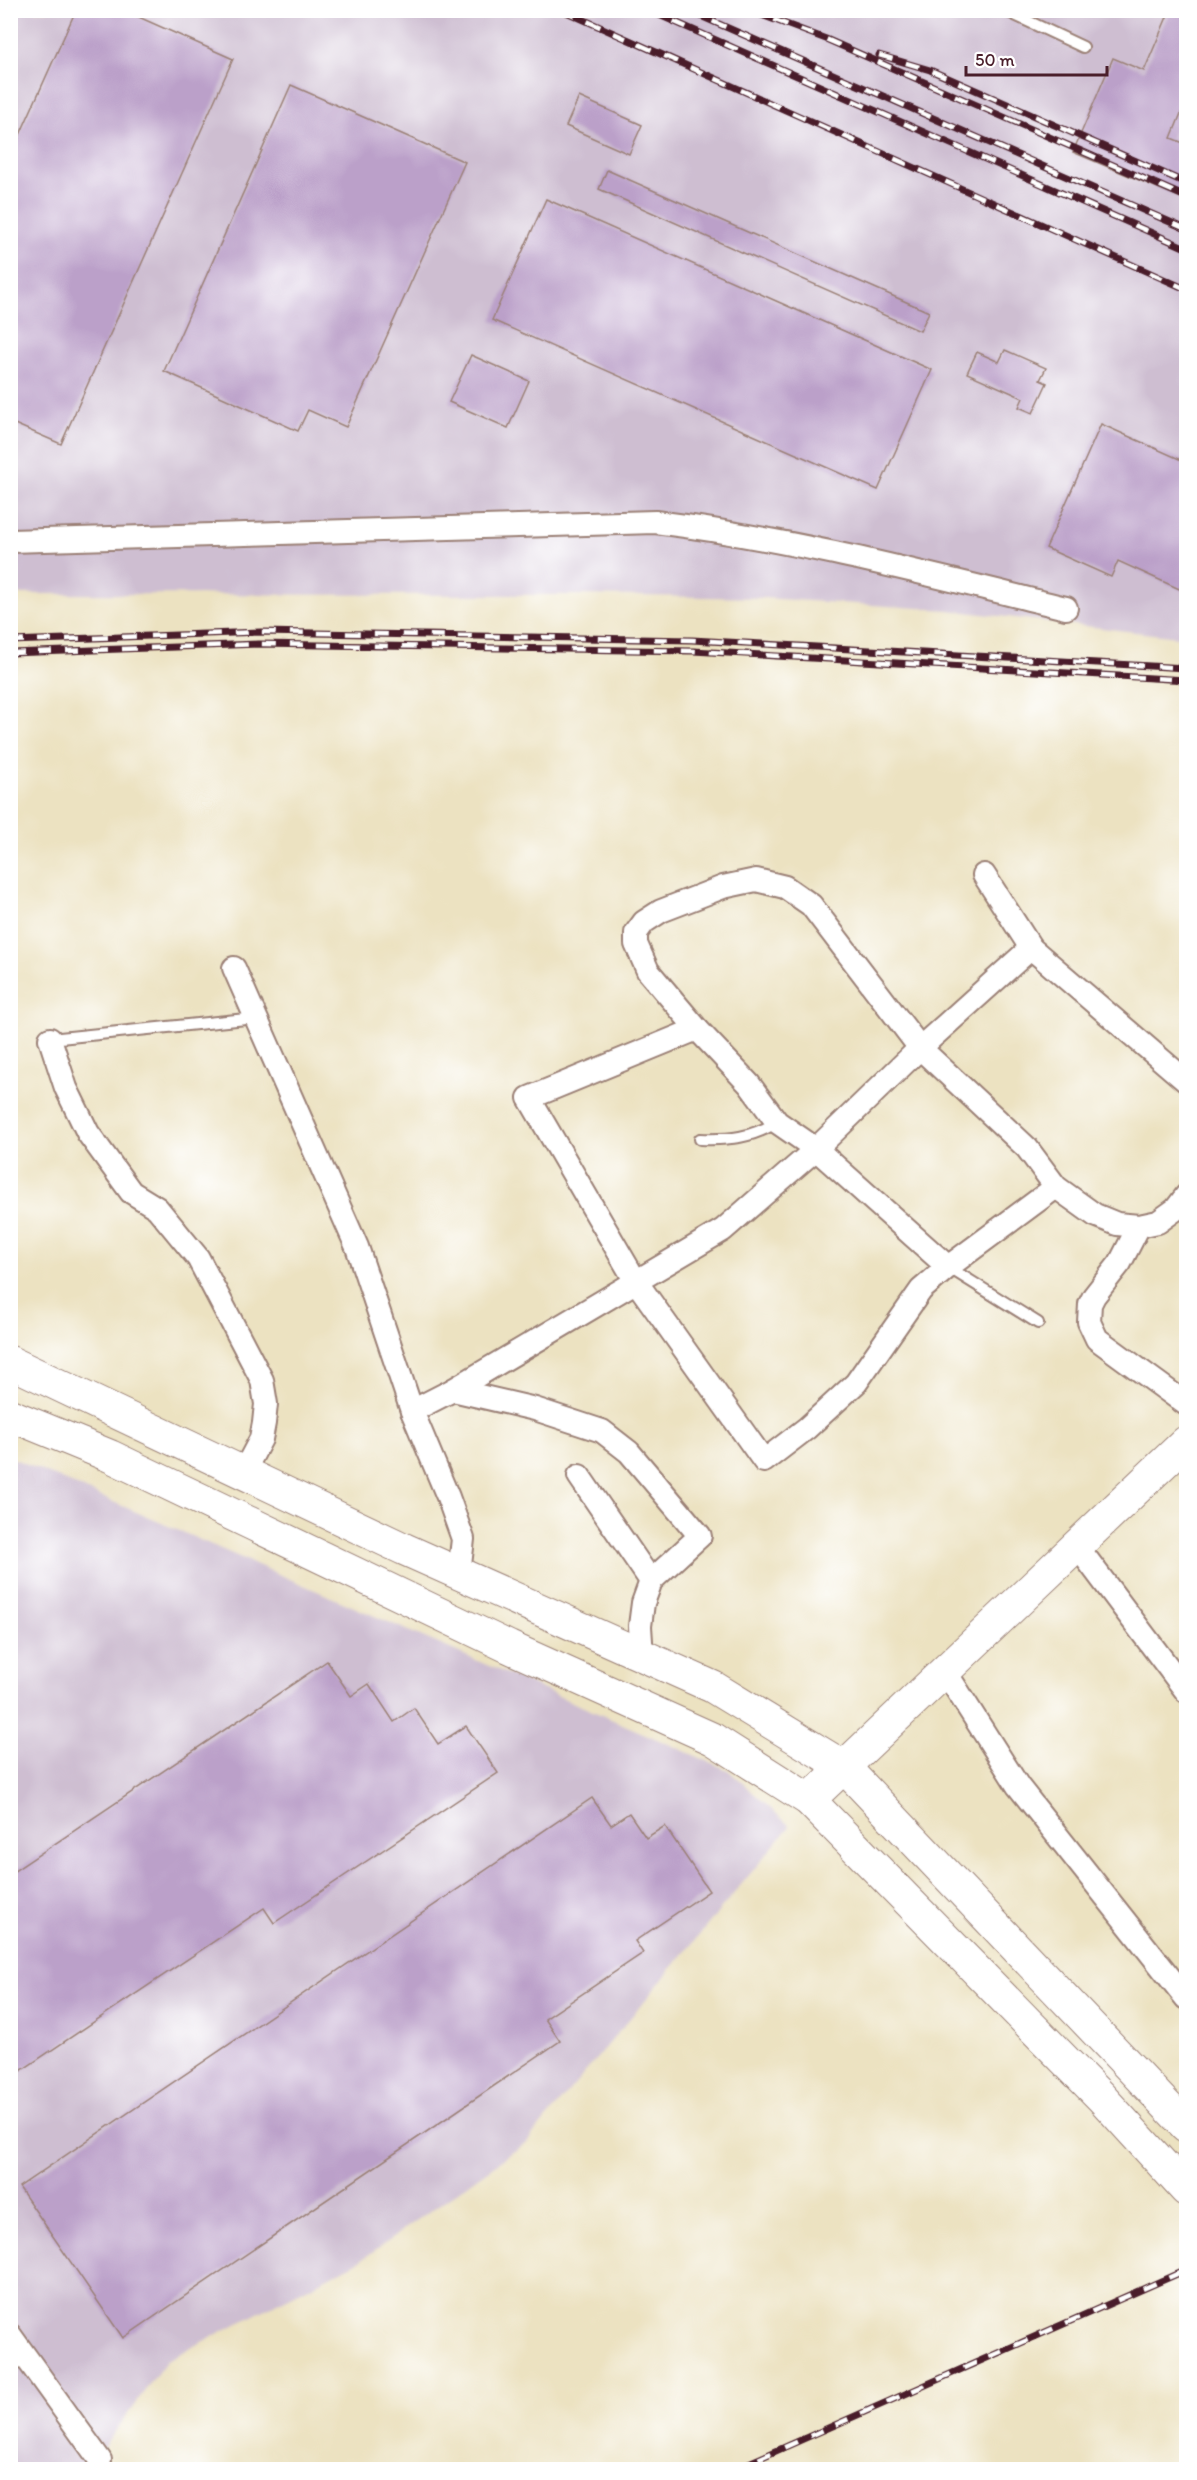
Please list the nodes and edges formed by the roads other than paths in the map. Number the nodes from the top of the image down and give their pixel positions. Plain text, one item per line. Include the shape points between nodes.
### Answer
1 (1004, 10) edge
2 (1083, 46) dead end
3 (10, 541) edge
4 (1066, 608) dead end
5 (984, 874) dead end
6 (1031, 948) junction
7 (234, 968) dead end
8 (256, 1018) junction
9 (697, 1029) junction
10 (50, 1039) joint
11 (920, 1048) junction
12 (1186, 1081) edge
13 (777, 1122) junction
14 (700, 1139) dead end
15 (816, 1149) junction
16 (1056, 1187) junction
17 (1186, 1196) edge
18 (1139, 1226) junction
19 (948, 1267) junction
20 (635, 1281) junction
21 (1038, 1323) dead end
22 (10, 1362) edge
23 (453, 1390) junction
24 (1186, 1404) edge
25 (412, 1411) junction
26 (10, 1415) edge
27 (1186, 1442) edge
28 (243, 1473) junction
29 (579, 1476) dead end
30 (1077, 1546) junction
31 (459, 1574) junction
32 (651, 1581) junction
33 (642, 1656) junction
34 (945, 1671) junction
35 (1186, 1691) edge
36 (844, 1767) junction
37 (809, 1800) junction
38 (1186, 1998) edge
39 (1186, 2125) edge
40 (1186, 2190) edge
41 (10, 2335) edge
42 (100, 2460) dead end

1 - 2 lane
3 - 4 street via 655,522 721,530
5 - 6 street
6 - 11 street
6 - 12 street
7 - 8 street
8 - 10 lane
8 - 25 street via 357,1247
9 - 11 street via 648,971 636,944 636,933 661,911 723,887 756,880 785,887 811,905
9 - 13 street
9 - 20 street via 529,1098
10 - 28 street via 66,1088 88,1133 131,1192 157,1208 198,1258 262,1380 266,1404 261,1439
11 - 15 street
11 - 16 street via 1027,1148
13 - 14 lane via 744,1138
13 - 15 street
15 - 19 street
15 - 20 street via 723,1230
16 - 18 street via 1095,1215 1117,1224
16 - 19 street
17 - 18 street via 1158,1222
18 - 24 street via 1120,1263 1094,1296 1089,1322 1097,1339
19 - 20 street via 921,1290 856,1383 764,1461
19 - 21 lane
20 - 23 street
22 - 28 main road
23 - 25 street
23 - 32 street via 535,1409 602,1431 629,1452 700,1536
25 - 31 street via 463,1539
26 - 37 main road via 110,1456 509,1647 713,1739
27 - 30 main road
28 - 31 main road
29 - 32 street
30 - 34 main road
30 - 35 street
31 - 33 main road
32 - 33 street via 640,1626
33 - 36 main road via 713,1687
34 - 36 main road
34 - 38 street via 1018,1786
36 - 37 main road
36 - 39 main road
37 - 40 main road via 1101,2097
41 - 42 street

